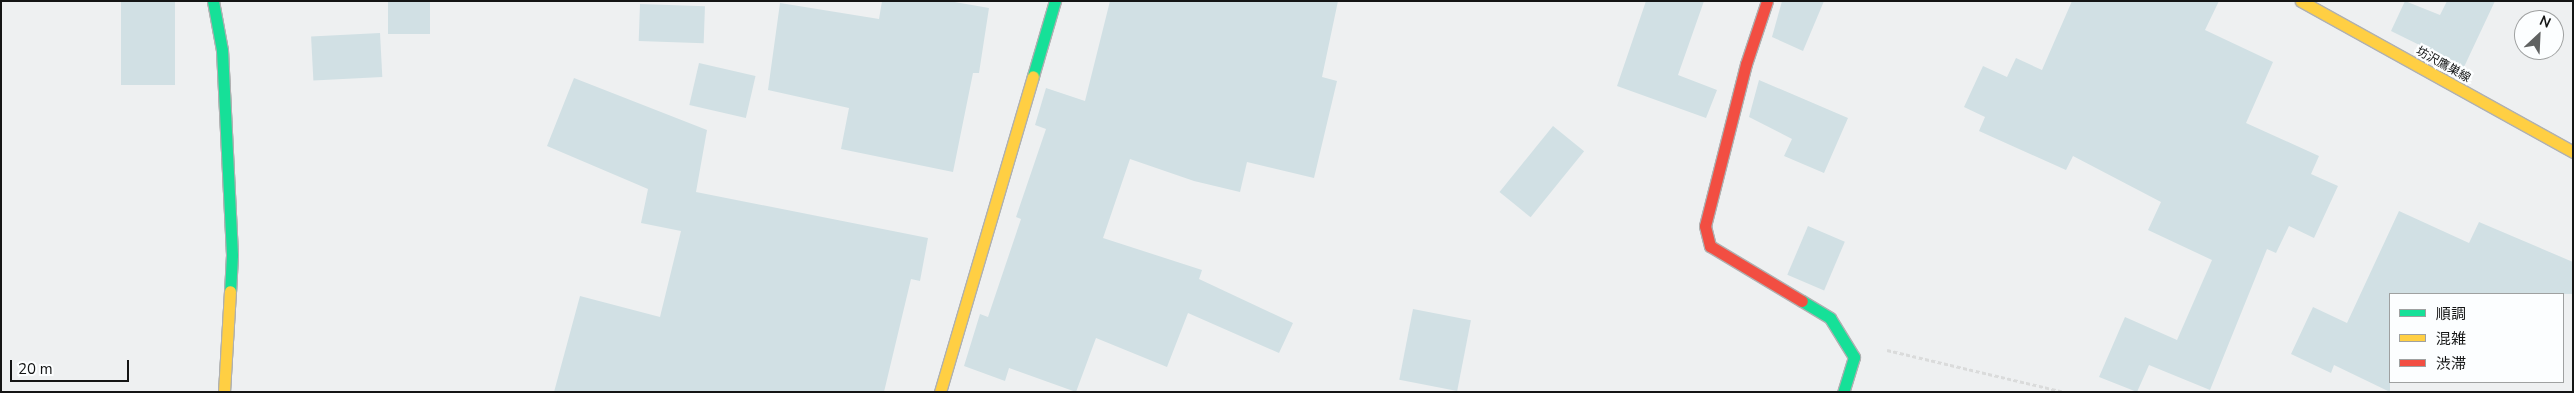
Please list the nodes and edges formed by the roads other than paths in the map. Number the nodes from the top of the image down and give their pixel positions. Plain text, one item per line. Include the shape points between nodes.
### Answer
1 (213, 1) edge
2 (1056, 1) edge
3 (1767, 1) edge
4 (2301, 1) edge
5 (2573, 152) edge
6 (224, 392) edge
7 (940, 392) edge
8 (1843, 392) edge

1 - 6 street via 222,50 232,255
2 - 7 street
3 - 8 street via 1746,64 1705,226 1710,246 1830,318 1854,357
4 - 5 street, 坊沢鷹巣線

